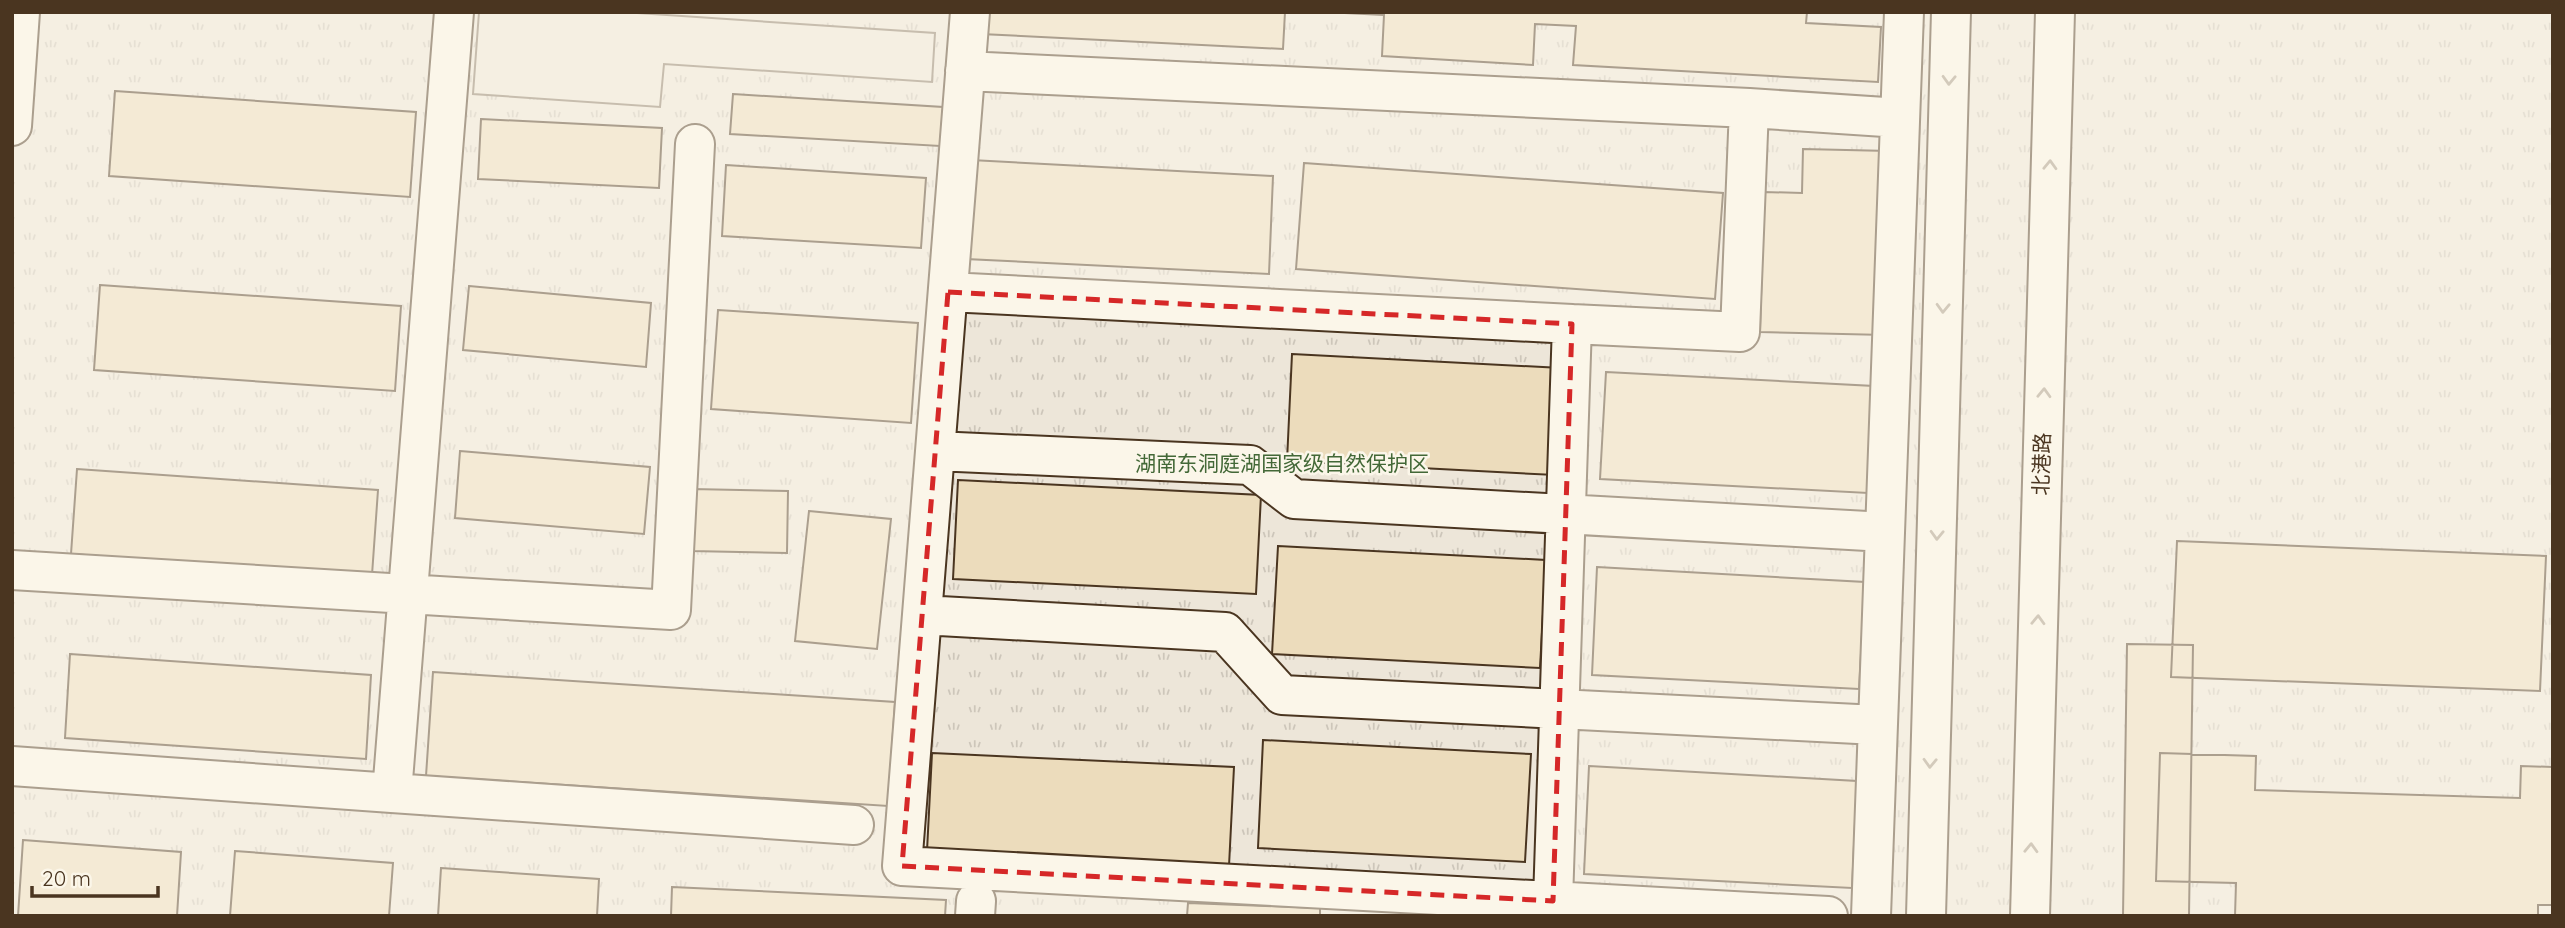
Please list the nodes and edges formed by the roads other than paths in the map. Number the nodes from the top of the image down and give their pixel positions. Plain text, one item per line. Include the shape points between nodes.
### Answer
1 (20, 12) edge
2 (454, 12) edge
3 (970, 12) edge
4 (1904, 12) edge
5 (1951, 12) edge
6 (2055, 12) edge
7 (965, 71) junction
8 (1749, 108) junction
9 (1900, 118) junction
10 (12, 126) edge
11 (695, 144) dead end
12 (948, 292) junction
13 (1572, 324) junction
14 (935, 451) junction
15 (1885, 532) junction
16 (12, 570) edge
17 (408, 593) junction
18 (922, 615) junction
19 (1877, 725) junction
20 (12, 766) edge
21 (392, 793) junction
22 (854, 825) dead end
23 (1553, 901) junction
24 (1828, 916) edge
25 (1871, 916) edge
26 (1926, 916) edge
27 (2029, 916) edge

1 - 10 street
2 - 17 street
3 - 7 street
4 - 9 street
5 -> 26 street
27 -> 6 street, 北港路
7 - 8 street
7 - 12 street
8 - 9 street
8 - 13 street via 1740,332
9 - 15 street
11 - 17 street via 671,610
12 - 13 street
12 - 14 street
13 - 23 street
14 - 15 street via 1250,465 1294,499
14 - 18 street
15 - 19 street
16 - 17 street
17 - 21 street
18 - 19 street via 1225,632 1282,695
18 - 23 street via 902,866
19 - 25 street
20 - 21 street
21 - 22 street
23 - 24 street

